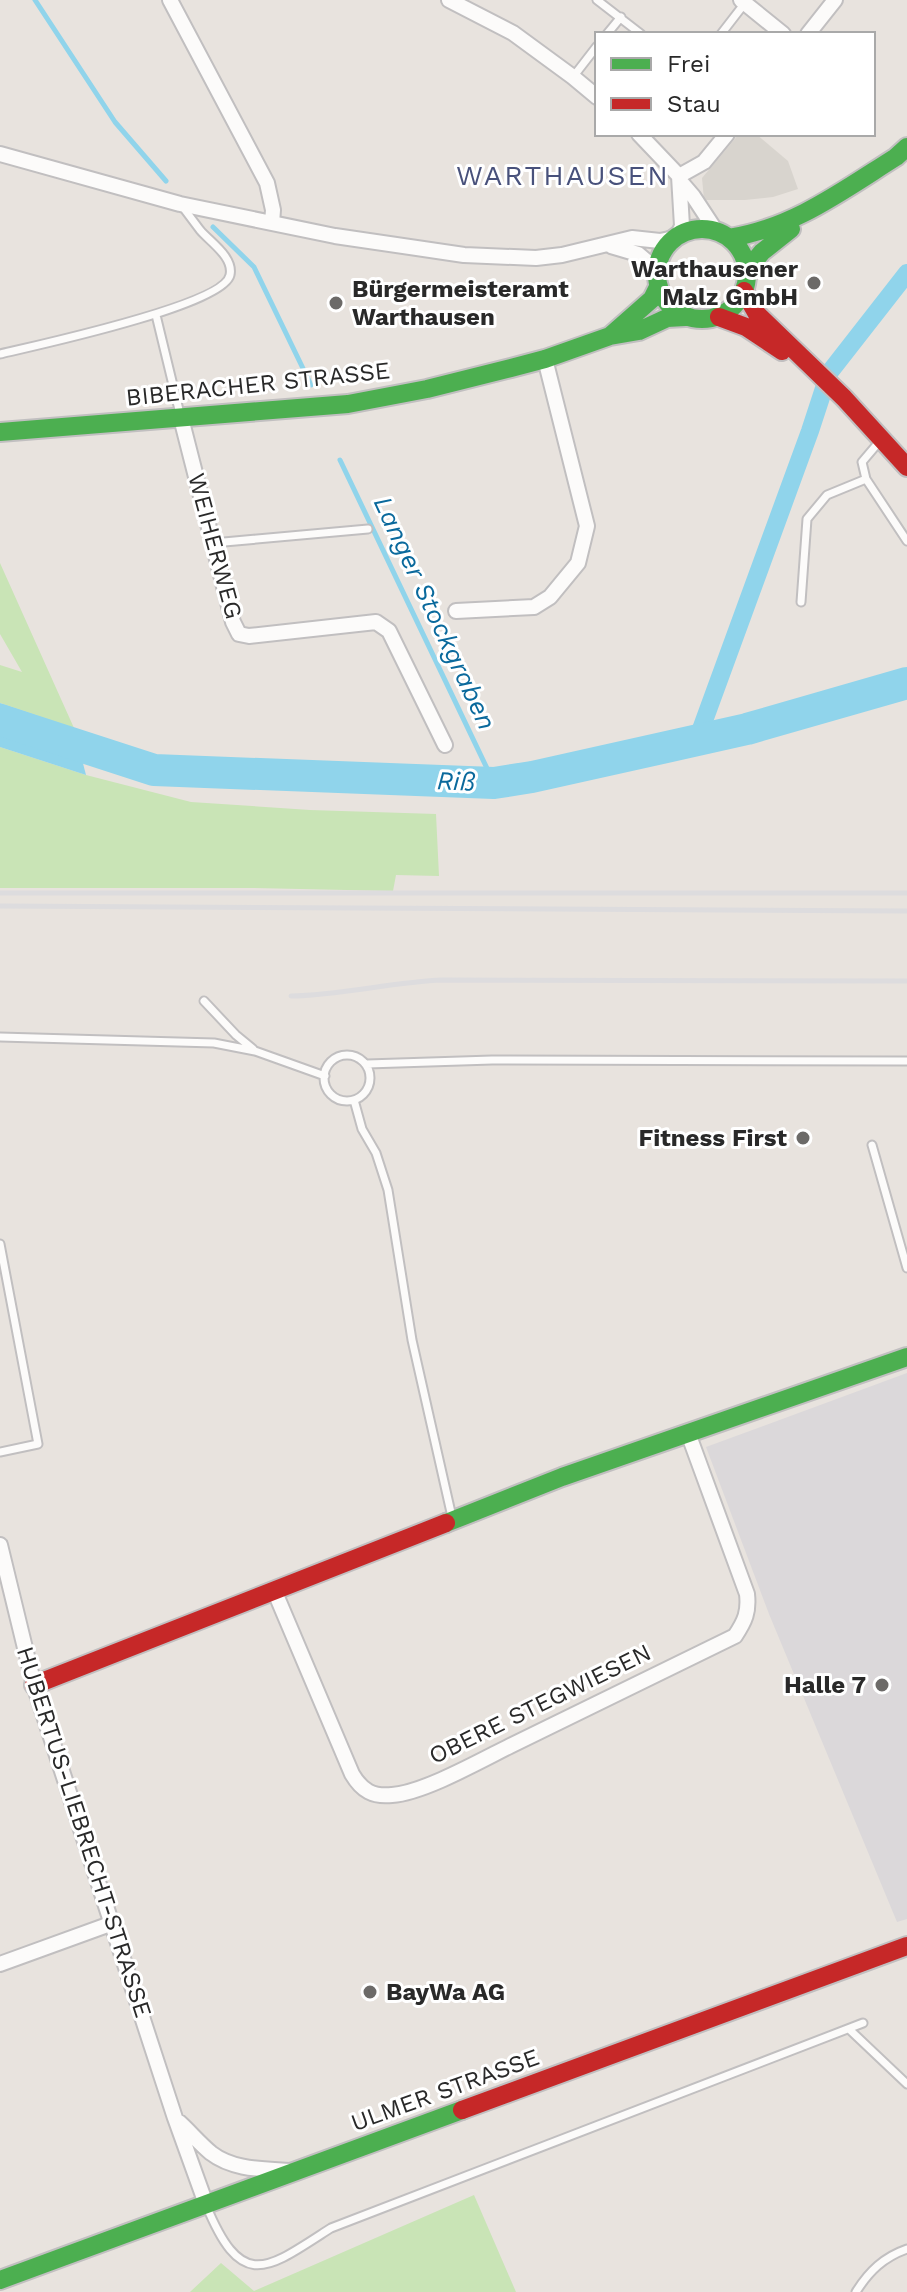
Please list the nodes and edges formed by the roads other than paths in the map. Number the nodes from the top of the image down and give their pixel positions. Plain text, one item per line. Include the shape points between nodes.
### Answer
1 (170, 0) edge
2 (449, 0) edge
3 (597, 0) edge
4 (835, 0) edge
5 (743, 2) edge
6 (621, 17) junction
7 (609, 32) edge
8 (639, 32) edge
9 (722, 32) edge
10 (780, 32) edge
11 (810, 32) edge
12 (595, 49) edge
13 (573, 77) junction
14 (595, 95) edge
15 (641, 136) edge
16 (725, 136) edge
17 (907, 147) edge
18 (0, 154) edge
19 (680, 179) junction
20 (180, 204) junction
21 (810, 212) junction
22 (272, 223) junction
23 (722, 234) junction
24 (676, 237) junction
25 (607, 245) junction
26 (747, 270) junction
27 (657, 278) junction
28 (744, 291) junction
29 (156, 315) junction
30 (685, 317) junction
31 (719, 317) junction
32 (610, 336) junction
33 (0, 354) edge
34 (545, 359) junction
35 (805, 362) junction
36 (181, 418) junction
37 (0, 432) edge
38 (883, 438) junction
39 (907, 467) edge
40 (866, 479) junction
41 (368, 529) dead end
42 (907, 541) edge
43 (213, 543) junction
44 (801, 602) dead end
45 (456, 611) dead end
46 (445, 745) dead end
47 (204, 1001) dead end
48 (0, 1037) edge
49 (255, 1051) junction
50 (907, 1061) edge
51 (367, 1064) junction
52 (325, 1076) junction
53 (354, 1100) junction
54 (872, 1145) dead end
55 (0, 1244) edge
56 (907, 1268) edge
57 (907, 1357) edge
58 (688, 1433) junction
59 (0, 1452) edge
60 (453, 1520) junction
61 (0, 1545) edge
62 (274, 1590) junction
63 (34, 1685) junction
64 (113, 1923) junction
65 (907, 1946) edge
66 (0, 1964) edge
67 (863, 2023) dead end
68 (850, 2030) junction
69 (907, 2084) edge
70 (175, 2118) junction
71 (295, 2171) junction
72 (206, 2204) junction
73 (907, 2249) edge
74 (0, 2280) edge
75 (856, 2292) edge

1 - 22 street via 267,183
2 - 13 street via 513,33
3 - 6 lane
4 - 11 street
5 - 9 lane
5 - 10 street
6 - 7 lane
6 - 8 lane
12 - 13 lane
13 - 14 street
15 - 19 street
16 - 19 street via 704,162
17 - 21 main road
18 - 20 street
19 - 23 street
19 - 24 street via 682,226
20 - 22 street
20 - 29 lane via 224,255 230,276 216,290
21 - 23 main road via 755,234
21 - 26 main road via 763,249
22 - 25 street via 479,256 536,258
23 - 24 main road via 692,230
23 - 26 main road via 741,252
24 - 25 street via 632,238
24 - 27 main road via 662,252
25 - 27 street via 638,254
26 - 28 main road
27 - 30 main road via 668,304
27 - 32 main road, BIBERACHER STRASSE via 652,299
28 - 31 main road
28 - 35 main road via 757,314
29 - 33 lane
29 - 36 lane
30 - 31 main road
30 - 32 main road, BIBERACHER STRASSE
31 - 35 main road
32 - 34 main road, BIBERACHER STRASSE
34 - 36 main road, BIBERACHER STRASSE via 348,404
34 - 45 street via 587,526 578,563 550,597 534,607
35 - 38 main road
36 - 37 main road, BIBERACHER STRASSE
36 - 43 street, WEIHERWEG
38 - 39 main road
38 - 40 lane via 862,462
40 - 42 lane
40 - 44 lane via 827,495 807,519
41 - 43 lane
43 - 46 street, WEIHERWEG via 239,634 376,622 389,631
47 - 49 lane
48 - 49 lane via 214,1043
49 - 52 lane
50 - 51 lane
51 - 52 lane via 347,1054 328,1065
51 - 53 lane via 371,1078 366,1092
52 - 53 lane via 333,1096
53 - 60 lane via 388,1190 412,1340
54 - 56 lane
55 - 59 lane via 38,1444
57 - 58 main road
58 - 60 main road
58 - 62 street, OBERE STEGWIESEN via 747,1594 749,1609 735,1636 410,1792 374,1795 360,1787
60 - 62 main road
61 - 63 street, HUBERTUS-LIEBRECHT-STRASSE
62 - 63 main road
63 - 64 street, HUBERTUS-LIEBRECHT-STRASSE
64 - 66 street
64 - 70 street, HUBERTUS-LIEBRECHT-STRASSE
65 - 71 main road, ULMER STRASSE
67 - 68 lane
68 - 69 lane
68 - 72 lane via 331,2228 270,2265 257,2267 231,2251
70 - 71 street, HUBERTUS-LIEBRECHT-STRASSE via 230,2164
70 - 72 street, HUBERTUS-LIEBRECHT-STRASSE
71 - 72 main road, ULMER STRASSE
72 - 74 main road, ULMER STRASSE
73 - 75 lane via 884,2259

